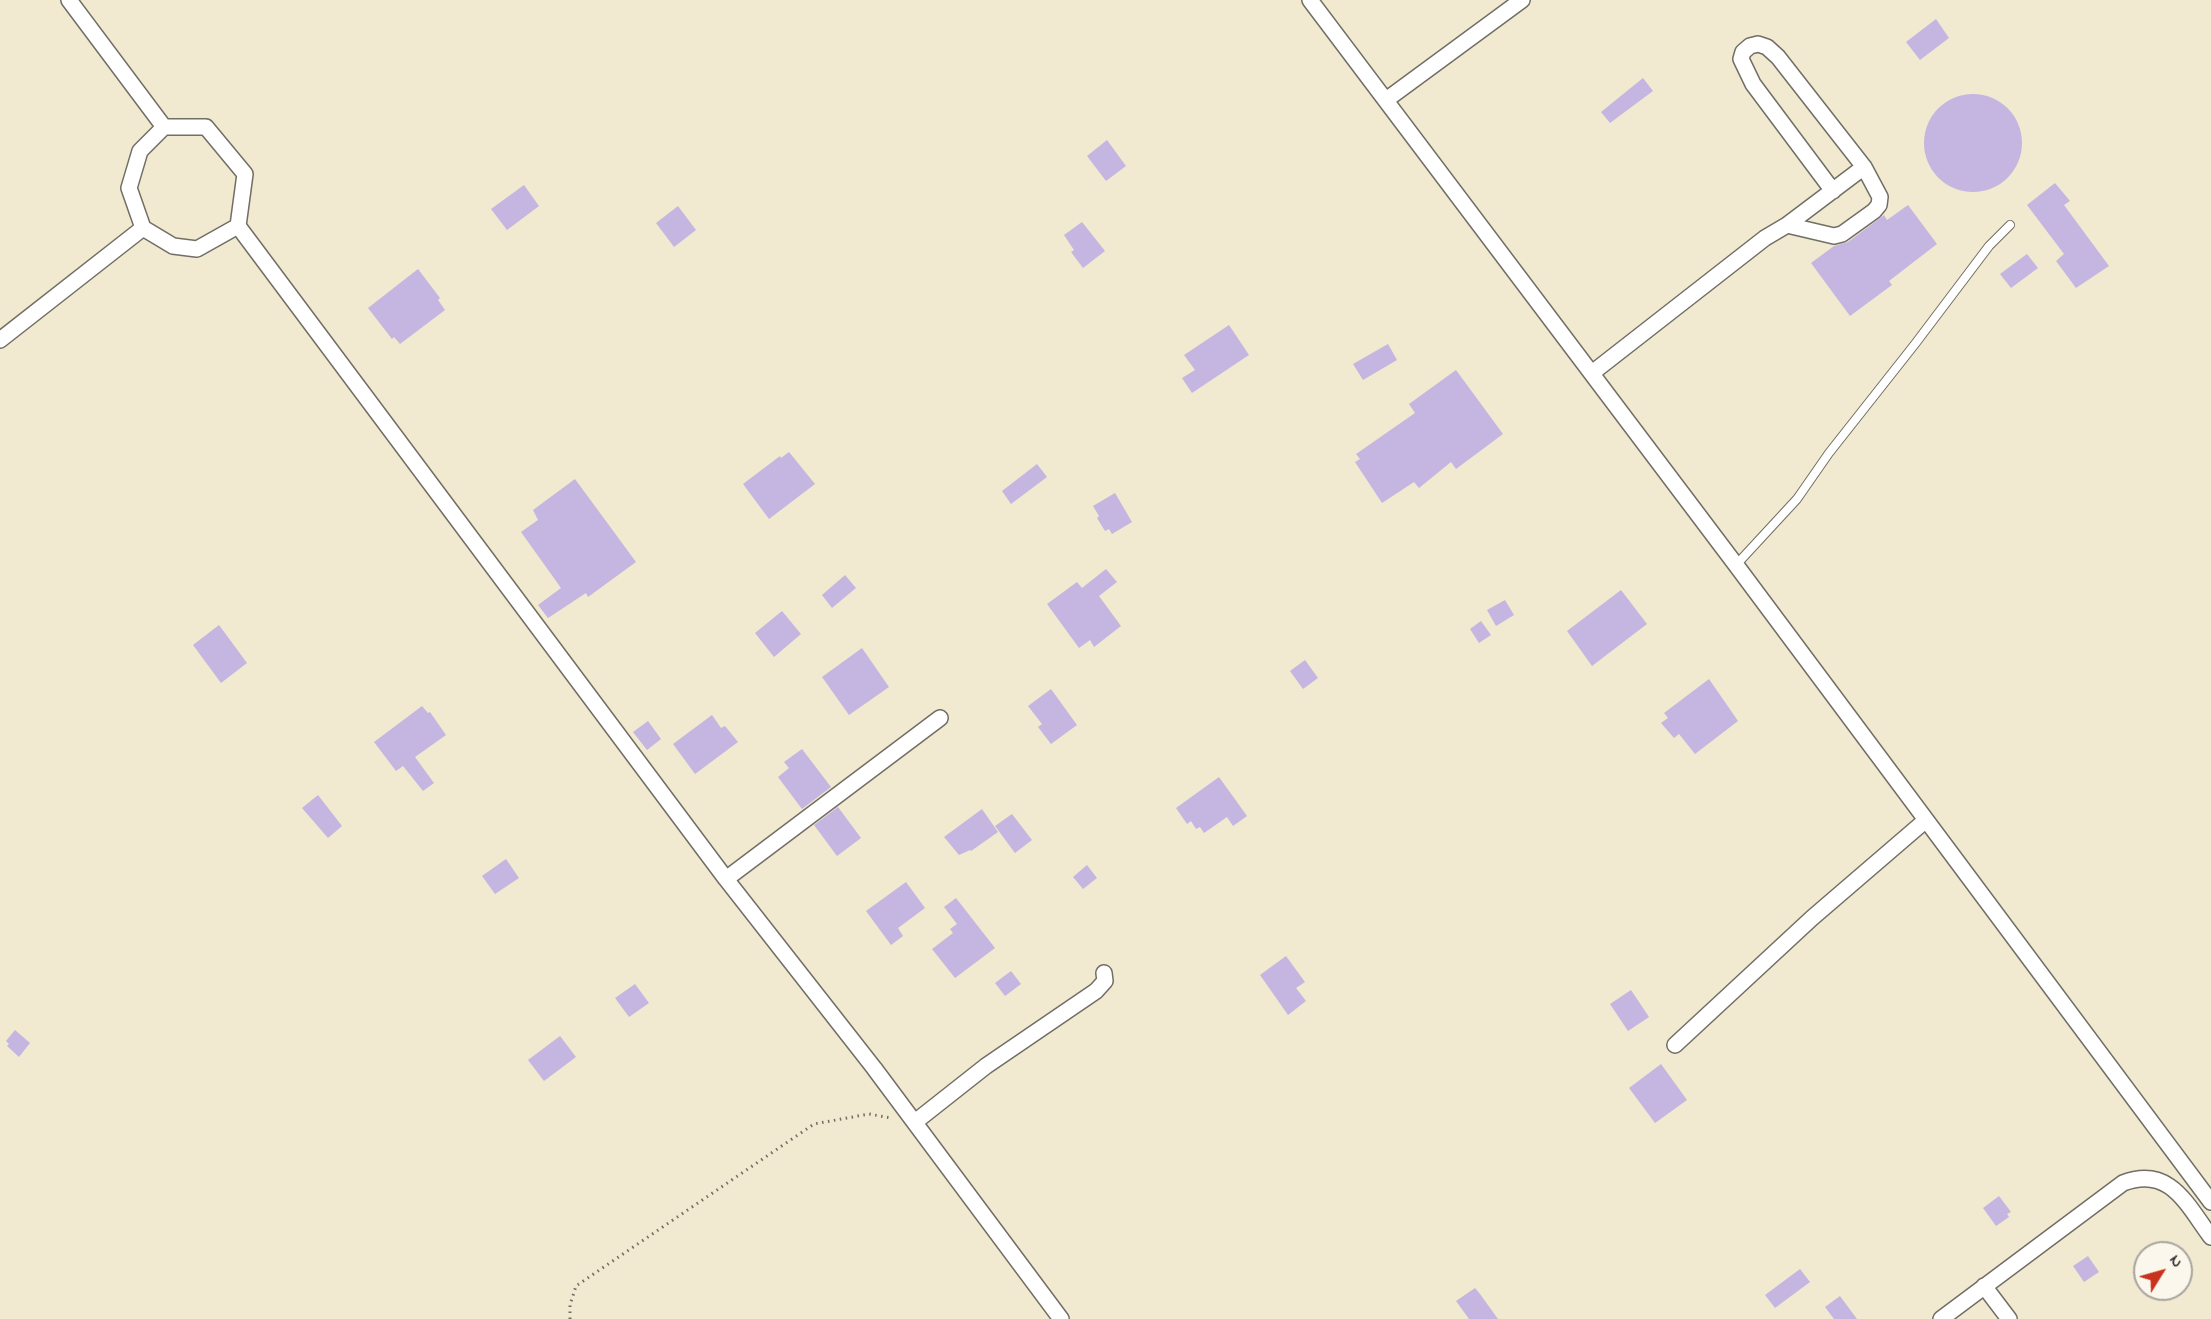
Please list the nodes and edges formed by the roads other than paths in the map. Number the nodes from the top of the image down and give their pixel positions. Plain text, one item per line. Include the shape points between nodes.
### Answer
1 (69, 0) edge
2 (1310, 0) edge
3 (1522, 0) edge
4 (1386, 100) junction
5 (164, 127) junction
6 (1864, 167) junction
7 (1833, 191) junction
8 (1787, 225) junction
9 (2010, 225) dead end
10 (238, 226) junction
11 (143, 228) junction
12 (0, 340) edge
13 (1592, 373) junction
14 (1736, 565) junction
15 (940, 718) dead end
16 (1926, 820) junction
17 (726, 879) junction
18 (1104, 973) dead end
19 (1675, 1045) dead end
20 (915, 1122) junction
21 (2211, 1202) edge
22 (2211, 1237) edge
23 (1984, 1286) junction
24 (1061, 1319) edge
25 (1941, 1319) edge
26 (2009, 1319) edge

1 - 5 street
2 - 4 street
3 - 4 street
4 - 13 street
5 - 10 street via 206,127 245,174
5 - 11 street via 140,151 129,188
6 - 7 street
6 - 7 street via 1778,57 1758,44 1743,51 1741,59 1749,77
6 - 8 street via 1880,198 1874,211 1834,236
7 - 8 street
8 - 13 street
9 - 14 lane via 1989,246 1797,499
10 - 11 street via 197,249 173,246
10 - 17 street
11 - 12 street
13 - 14 street
14 - 16 street
15 - 17 street
16 - 19 street via 1812,918
16 - 21 street
17 - 20 street
18 - 20 street via 1105,981 1096,991 986,1066
20 - 24 street
22 - 23 street via 2178,1193 2162,1181 2137,1177 2123,1183
23 - 25 street
23 - 26 street

